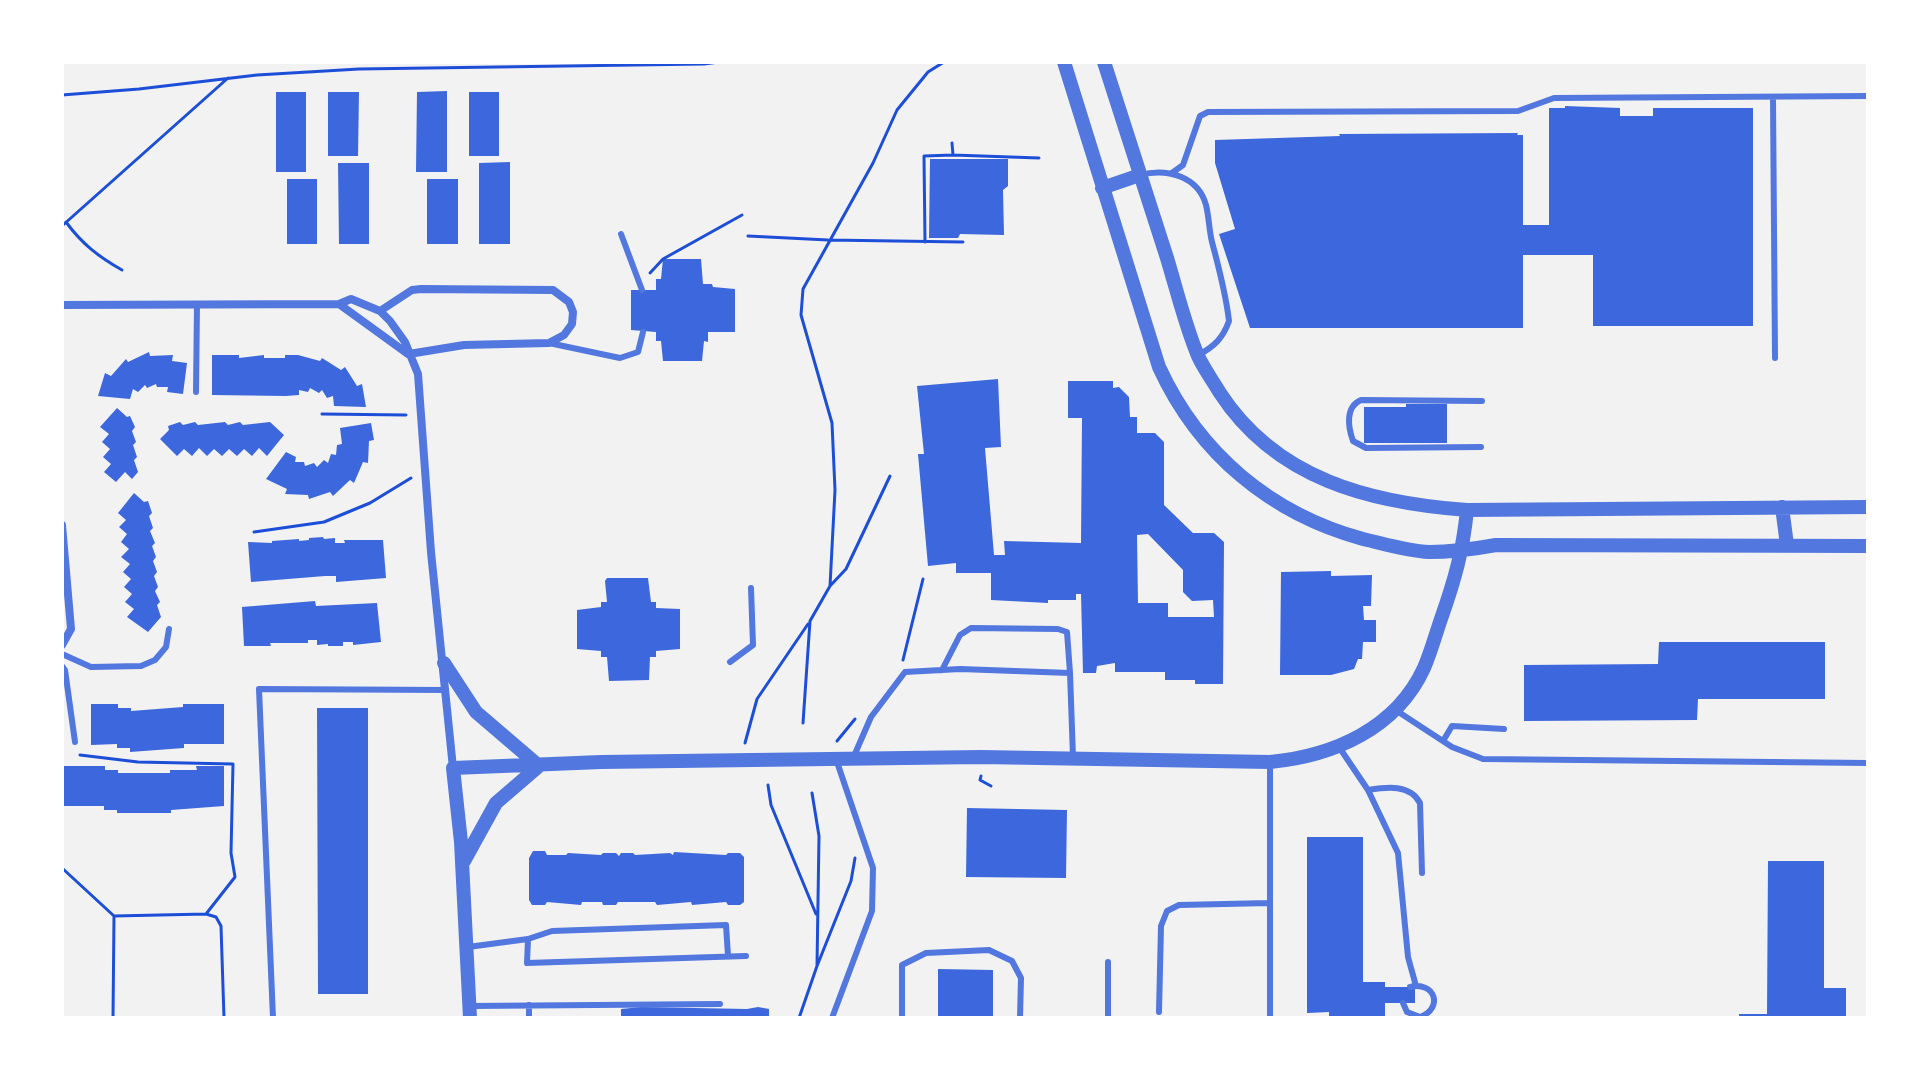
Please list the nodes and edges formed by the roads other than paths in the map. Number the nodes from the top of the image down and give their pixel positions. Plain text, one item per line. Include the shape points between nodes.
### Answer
1 (1064, 62) edge
2 (1104, 62) edge
3 (1868, 96) edge
4 (1773, 98) junction
5 (1172, 173) junction
6 (1140, 175) junction
7 (1102, 188) junction
8 (621, 234) dead end
9 (642, 290) dead end
10 (197, 303) junction
11 (339, 304) junction
12 (62, 305) edge
13 (380, 311) junction
14 (643, 332) dead end
15 (549, 343) junction
16 (409, 354) junction
17 (1198, 355) junction
18 (1775, 358) dead end
19 (196, 392) dead end
20 (1482, 401) dead end
21 (1481, 447) dead end
22 (1782, 507) junction
23 (1868, 507) edge
24 (1467, 510) junction
25 (62, 525) edge
26 (1787, 545) junction
27 (1868, 546) edge
28 (1463, 551) junction
29 (751, 588) dead end
30 (64, 593) edge
31 (169, 629) dead end
32 (62, 645) edge
33 (62, 654) edge
34 (730, 662) dead end
35 (444, 663) junction
36 (62, 666) edge
37 (942, 670) junction
38 (1070, 673) junction
39 (447, 690) junction
40 (1395, 710) junction
41 (1504, 729) dead end
42 (1443, 741) junction
43 (75, 742) dead end
44 (1339, 747) junction
45 (1073, 757) junction
46 (829, 759) junction
47 (852, 760) junction
48 (1270, 762) junction
49 (1868, 763) edge
50 (539, 766) junction
51 (453, 768) junction
52 (1368, 790) junction
53 (462, 865) junction
54 (1422, 873) dead end
55 (1270, 903) junction
56 (528, 939) junction
57 (466, 948) junction
58 (728, 956) junction
59 (746, 956) dead end
60 (1108, 962) dead end
61 (1403, 1003) dead end
62 (720, 1004) dead end
63 (529, 1005) junction
64 (470, 1012) edge
65 (1159, 1012) dead end
66 (273, 1018) edge
67 (529, 1018) edge
68 (832, 1018) edge
69 (902, 1018) edge
70 (1020, 1018) edge
71 (1108, 1018) edge
72 (1270, 1018) edge

1 - 7 street
2 - 6 street
3 - 4 lane
4 - 5 lane via 1554,98 1518,111 1208,112 1200,116 1183,165
4 - 18 lane
5 - 6 lane
5 - 17 lane via 1190,181 1202,197 1226,296 1226,331
6 - 7 street
6 - 17 street
7 - 28 street via 1159,367 1207,445 1282,506 1350,535 1409,550
8 - 9 lane
10 - 11 street
10 - 12 street
10 - 19 lane
11 - 13 street via 351,299
11 - 16 street
13 - 15 street via 412,290 553,290 567,298 573,318 568,332
13 - 16 street via 399,332
14 - 15 lane via 638,352 625,358
15 - 16 street via 464,345
16 - 35 street via 418,374
17 - 24 street via 1248,429 1293,465 1343,487
20 - 21 lane via 1361,400 1351,407 1349,425 1353,441 1366,448
22 - 23 street
22 - 24 street
22 - 26 street
24 - 28 street
25 - 30 street
26 - 27 street
26 - 28 street via 1496,545
28 - 40 street via 1424,668
29 - 34 lane via 753,645
30 - 32 street via 71,629
31 - 33 lane via 166,647 141,666 91,667
35 - 39 street
35 - 50 street via 476,712
36 - 43 lane
37 - 38 lane
37 - 38 lane via 960,635 971,628 1058,629 1067,632
37 - 47 lane via 905,672 871,717
38 - 45 lane
39 - 51 street
39 - 66 lane via 259,689
40 - 42 lane
40 - 44 street
41 - 42 lane via 1452,726
42 - 49 lane via 1483,759
44 - 48 street
44 - 52 lane
45 - 47 street
45 - 48 street
46 - 47 street
46 - 50 street
46 - 68 lane via 873,868 872,911
48 - 55 lane
50 - 51 street
50 - 53 street via 496,803
51 - 53 street
52 - 54 lane via 1401,788 1418,797
52 - 61 lane via 1398,853 1413,986 1431,992 1434,1002 1425,1016 1414,1017
53 - 57 street
55 - 65 lane via 1179,905 1167,911 1161,926
55 - 72 lane
56 - 57 lane
56 - 58 lane via 527,963
56 - 58 lane via 552,931 726,925
57 - 64 street
58 - 59 lane
60 - 71 lane
62 - 63 lane
63 - 64 lane
63 - 67 lane
69 - 70 lane via 902,965 926,953 989,950 1012,961 1021,978

